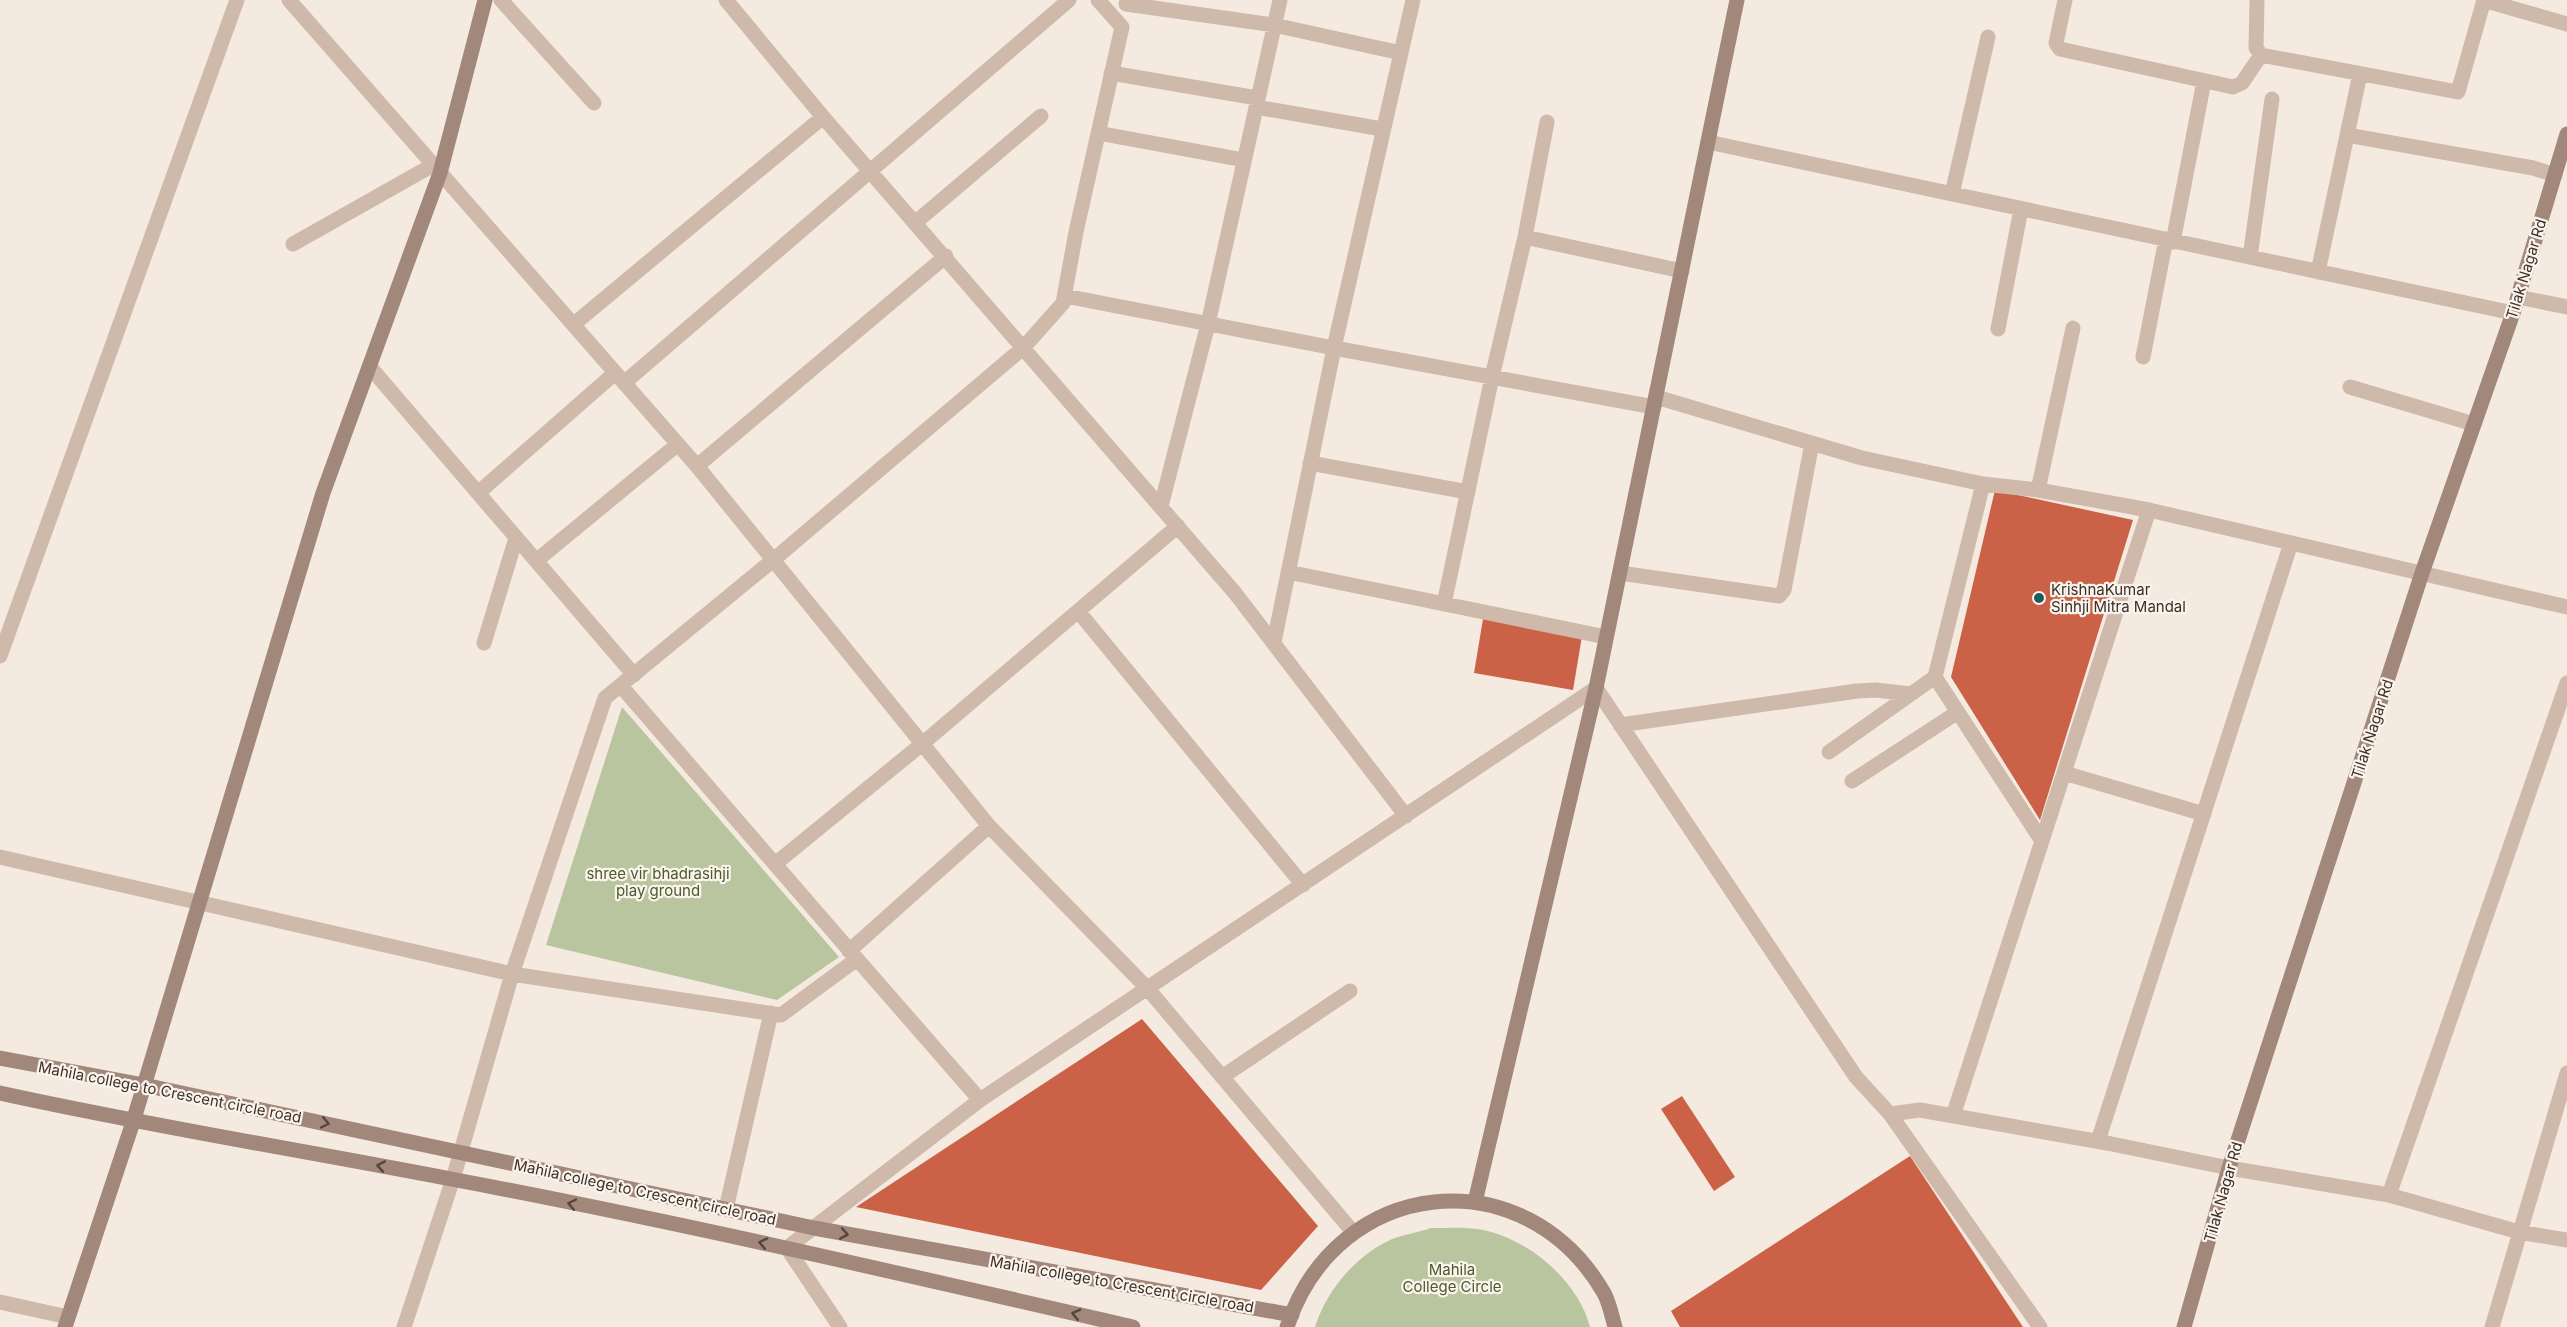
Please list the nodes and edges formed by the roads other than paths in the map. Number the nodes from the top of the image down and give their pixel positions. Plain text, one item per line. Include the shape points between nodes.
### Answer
1 (237, 0) edge
2 (289, 0) edge
3 (485, 0) edge
4 (501, 0) edge
5 (726, 0) edge
6 (1069, 0) edge
7 (1098, 0) edge
8 (1280, 0) edge
9 (1413, 0) edge
10 (1737, 0) edge
11 (2065, 0) edge
12 (2257, 0) edge
13 (2484, 0) edge
14 (1127, 2) edge
15 (2567, 24) edge
16 (1274, 25) junction
17 (1122, 27) junction
18 (1988, 37) dead end
19 (1401, 53) junction
20 (2261, 55) junction
21 (1111, 73) junction
22 (2360, 74) junction
23 (2204, 81) junction
24 (2272, 99) dead end
25 (1257, 102) junction
26 (594, 103) dead end
27 (1041, 116) dead end
28 (824, 117) junction
29 (1547, 122) dead end
30 (1382, 129) junction
31 (1098, 133) junction
32 (2567, 134) edge
33 (2347, 135) junction
34 (1708, 142) junction
35 (1244, 160) junction
36 (436, 169) junction
37 (870, 171) junction
38 (2555, 176) junction
39 (1952, 194) junction
40 (2021, 208) junction
41 (916, 222) junction
42 (1525, 237) junction
43 (2169, 241) junction
44 (293, 244) dead end
45 (946, 256) junction
46 (2250, 257) junction
47 (1682, 271) junction
48 (2318, 272) junction
49 (1065, 296) junction
50 (2518, 297) junction
51 (2567, 307) edge
52 (2513, 313) junction
53 (574, 324) junction
54 (1208, 324) junction
55 (2073, 328) dead end
56 (1998, 329) dead end
57 (1024, 347) junction
58 (1334, 348) junction
59 (2144, 357) dead end
60 (370, 367) junction
61 (1492, 377) junction
62 (620, 378) junction
63 (2350, 387) dead end
64 (1655, 402) junction
65 (2474, 424) junction
66 (1812, 443) junction
67 (678, 444) junction
68 (1310, 463) junction
69 (697, 466) junction
70 (1983, 484) junction
71 (2038, 490) junction
72 (1468, 492) junction
73 (478, 493) junction
74 (1161, 506) junction
75 (2150, 510) junction
76 (1178, 526) junction
77 (516, 538) junction
78 (2291, 543) junction
79 (536, 561) junction
80 (772, 561) junction
81 (1288, 572) junction
82 (1620, 573) junction
83 (2422, 573) junction
84 (1444, 604) junction
85 (2567, 607) edge
86 (1078, 611) junction
87 (1606, 637) junction
88 (1274, 642) junction
89 (484, 644) dead end
90 (0, 656) edge
91 (634, 675) junction
92 (1935, 676) junction
93 (2567, 683) edge
94 (621, 686) junction
95 (1596, 688) junction
96 (1910, 694) junction
97 (1958, 712) junction
98 (1620, 725) junction
99 (922, 744) junction
100 (1829, 752) dead end
101 (2064, 773) junction
102 (1852, 781) dead end
103 (2204, 814) junction
104 (1406, 816) junction
105 (989, 826) junction
106 (2042, 841) junction
107 (0, 856) edge
108 (775, 864) junction
109 (1303, 885) junction
110 (199, 901) junction
111 (853, 955) junction
112 (512, 974) junction
113 (1149, 989) junction
114 (1350, 991) dead end
115 (771, 1013) junction
116 (0, 1058) edge
117 (2567, 1073) edge
118 (1222, 1077) junction
119 (144, 1085) junction
120 (0, 1094) edge
121 (980, 1100) junction
122 (1890, 1114) junction
123 (1953, 1116) junction
124 (133, 1122) junction
125 (2098, 1141) junction
126 (461, 1152) junction
127 (2229, 1168) junction
128 (453, 1179) junction
129 (2389, 1195) junction
130 (1475, 1202) junction
131 (726, 1209) junction
132 (814, 1228) junction
133 (1353, 1232) junction
134 (2519, 1232) junction
135 (2567, 1240) edge
136 (786, 1248) junction
137 (0, 1302) edge
138 (1290, 1321) edge
139 (67, 1322) edge
140 (404, 1327) edge
141 (840, 1327) edge
142 (1133, 1327) edge
143 (1615, 1327) edge
144 (2040, 1327) edge
145 (2184, 1327) edge
146 (2493, 1327) edge

1 - 90 street
2 - 36 street
3 - 36 main road
4 - 26 street
5 - 28 street
6 - 37 street
7 - 17 street
8 - 16 street
9 - 19 street
10 - 34 main road
11 - 23 street via 2056,43 2060,49
12 - 20 street via 2256,48
13 - 15 street
13 - 22 street via 2458,92
14 - 16 street
14 - 17 street
16 - 19 street
16 - 25 street
17 - 21 street
18 - 39 street
19 - 30 street
20 - 22 street
20 - 23 street via 2238,86
21 - 25 street
21 - 31 street
22 - 33 street
23 - 43 street
24 - 46 street
25 - 30 street
25 - 35 street
27 - 41 street
28 - 37 street
28 - 53 street
29 - 42 street
30 - 58 street
31 - 35 street
31 - 49 street
32 - 38 main road, Tilak Nagar Rd
33 - 38 street via 2533,168
33 - 48 street
34 - 39 street
34 - 47 main road
35 - 54 street
36 - 44 street
36 - 53 street
36 - 60 main road
37 - 41 street
37 - 62 street
38 - 50 main road, Tilak Nagar Rd
39 - 40 street
40 - 43 street
40 - 56 street
41 - 45 street
42 - 47 street
42 - 61 street
43 - 46 street
43 - 59 street
45 - 57 street
45 - 69 street
46 - 48 street
47 - 64 main road
48 - 52 street
49 - 54 street
49 - 57 street
50 - 51 street
50 - 52 main road, Tilak Nagar Rd
52 - 65 main road, Tilak Nagar Rd
53 - 62 street
54 - 58 street
54 - 74 street
55 - 71 street
57 - 74 street
57 - 80 street
58 - 61 street
58 - 68 street
60 - 73 street
60 - 110 main road via 323,493
61 - 64 street
61 - 72 street
62 - 67 street
62 - 73 street
63 - 65 street
64 - 66 street
64 - 82 main road
65 - 83 main road, Tilak Nagar Rd
66 - 70 street
66 - 82 street via 1783,593 1775,597
67 - 69 street
67 - 79 street
68 - 72 street
68 - 81 street
69 - 80 street
70 - 71 street
70 - 92 street
71 - 75 street
72 - 84 street
73 - 77 street
74 - 76 street
75 - 78 street
75 - 101 street
76 - 86 street
76 - 88 street
77 - 79 street
77 - 89 street
78 - 83 street
78 - 103 street
79 - 91 street
80 - 91 street
80 - 99 street
81 - 84 street
81 - 88 street
82 - 87 main road
83 - 85 street
83 - 127 main road, Tilak Nagar Rd
84 - 87 street
86 - 99 street
86 - 109 street
87 - 95 main road
88 - 104 street
91 - 94 street
92 - 96 street
92 - 97 street
93 - 129 street
94 - 108 street
94 - 112 street via 605,698
95 - 98 street
95 - 104 street
95 - 130 main road
96 - 98 street via 1857,691
96 - 100 street
97 - 102 street
97 - 106 street
98 - 122 street via 1856,1077
99 - 105 street
99 - 108 street
101 - 103 street
101 - 106 street
103 - 125 street
104 - 109 street
105 - 111 street
105 - 113 street
106 - 123 street
107 - 110 street
108 - 111 street
109 - 113 street
110 - 112 street
110 - 119 main road
111 - 115 street via 781,1015
111 - 121 street
112 - 115 street
112 - 126 street
113 - 118 street
113 - 121 street
114 - 118 street
115 - 131 street
116 - 119 main road, Mahila college to Crescent circle road
117 - 134 street
118 - 133 street
119 - 124 main road
119 -> 126 main road, Mahila college to Crescent circle road
120 - 124 main road, Mahila college to Crescent circle road
121 - 132 street
122 - 123 street via 1920,1110
122 - 144 street
123 - 125 street
128 -> 124 main road, Mahila college to Crescent circle road
124 - 139 main road
125 - 127 street
126 - 128 street
126 - 131 main road, Mahila college to Crescent circle road
127 - 129 street
127 - 145 main road, Tilak Nagar Rd
136 -> 128 main road, Mahila college to Crescent circle road
128 - 140 street
129 - 134 street
130 - 133 main road via 1432,1201 1391,1211
130 - 143 main road via 1528,1218 1572,1250 1605,1294
131 - 132 main road, Mahila college to Crescent circle road
132 - 136 street
132 -> 138 main road, Mahila college to Crescent circle road
133 - 138 main road via 1312,1273
134 - 135 street
134 - 146 street
136 - 141 street
142 -> 136 main road, Mahila college to Crescent circle road
137 - 139 street

